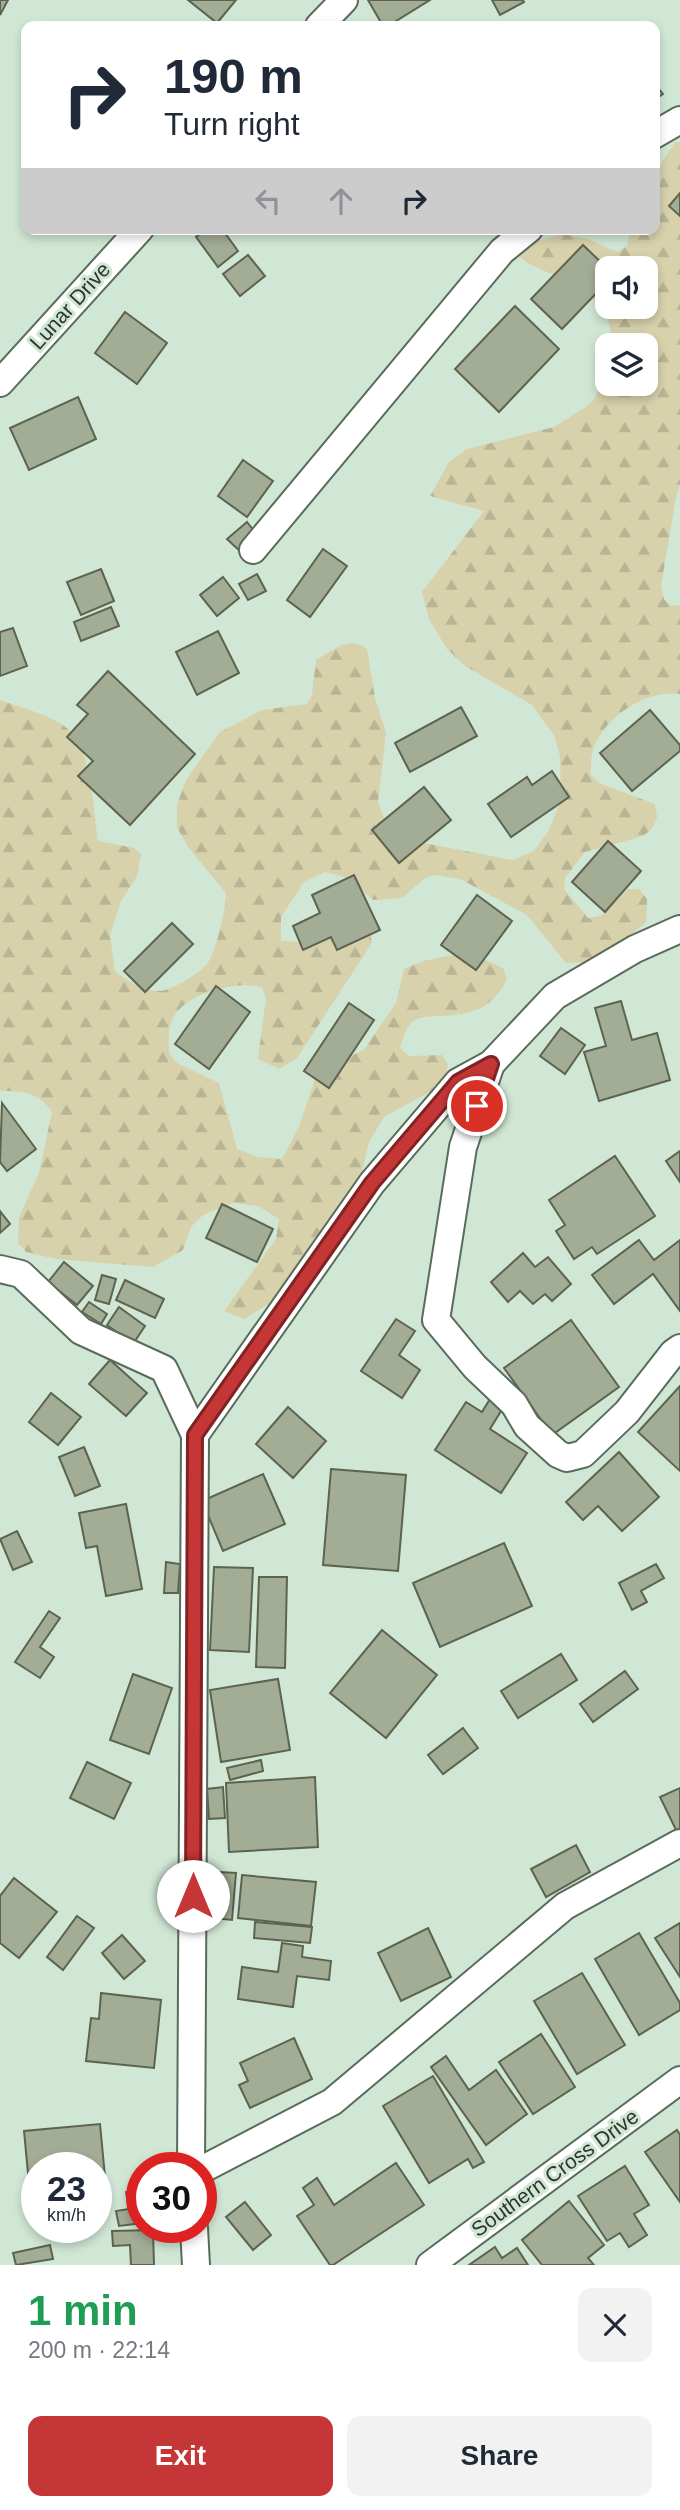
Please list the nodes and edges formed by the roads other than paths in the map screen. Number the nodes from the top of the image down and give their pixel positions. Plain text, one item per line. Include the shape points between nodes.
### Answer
1 (344, 0) edge
2 (325, 21) edge
3 (680, 120) edge
4 (660, 132) edge
5 (135, 235) edge
6 (522, 235) edge
7 (0, 383) edge
8 (253, 550) dead end
9 (680, 929) edge
10 (491, 1064) junction
11 (0, 1269) edge
12 (680, 1348) edge
13 (195, 1435) junction
14 (680, 1843) edge
15 (680, 2080) edge
16 (191, 2152) edge
17 (217, 2162) edge
18 (195, 2243) edge
19 (196, 2265) edge
20 (430, 2265) edge

1 - 2 street
3 - 4 street
5 - 7 street, Lunar Drive
6 - 8 street via 502,251
9 - 10 street via 635,948 555,996
10 - 12 street via 463,1147 436,1320 514,1404 527,1426 567,1458 583,1454 627,1412
10 - 13 street via 458,1082 372,1183
11 - 13 street via 21,1274 81,1331 164,1369
13 - 16 street
14 - 17 street via 565,1906 332,2102
15 - 20 street, Southern Cross Drive
18 - 19 street

